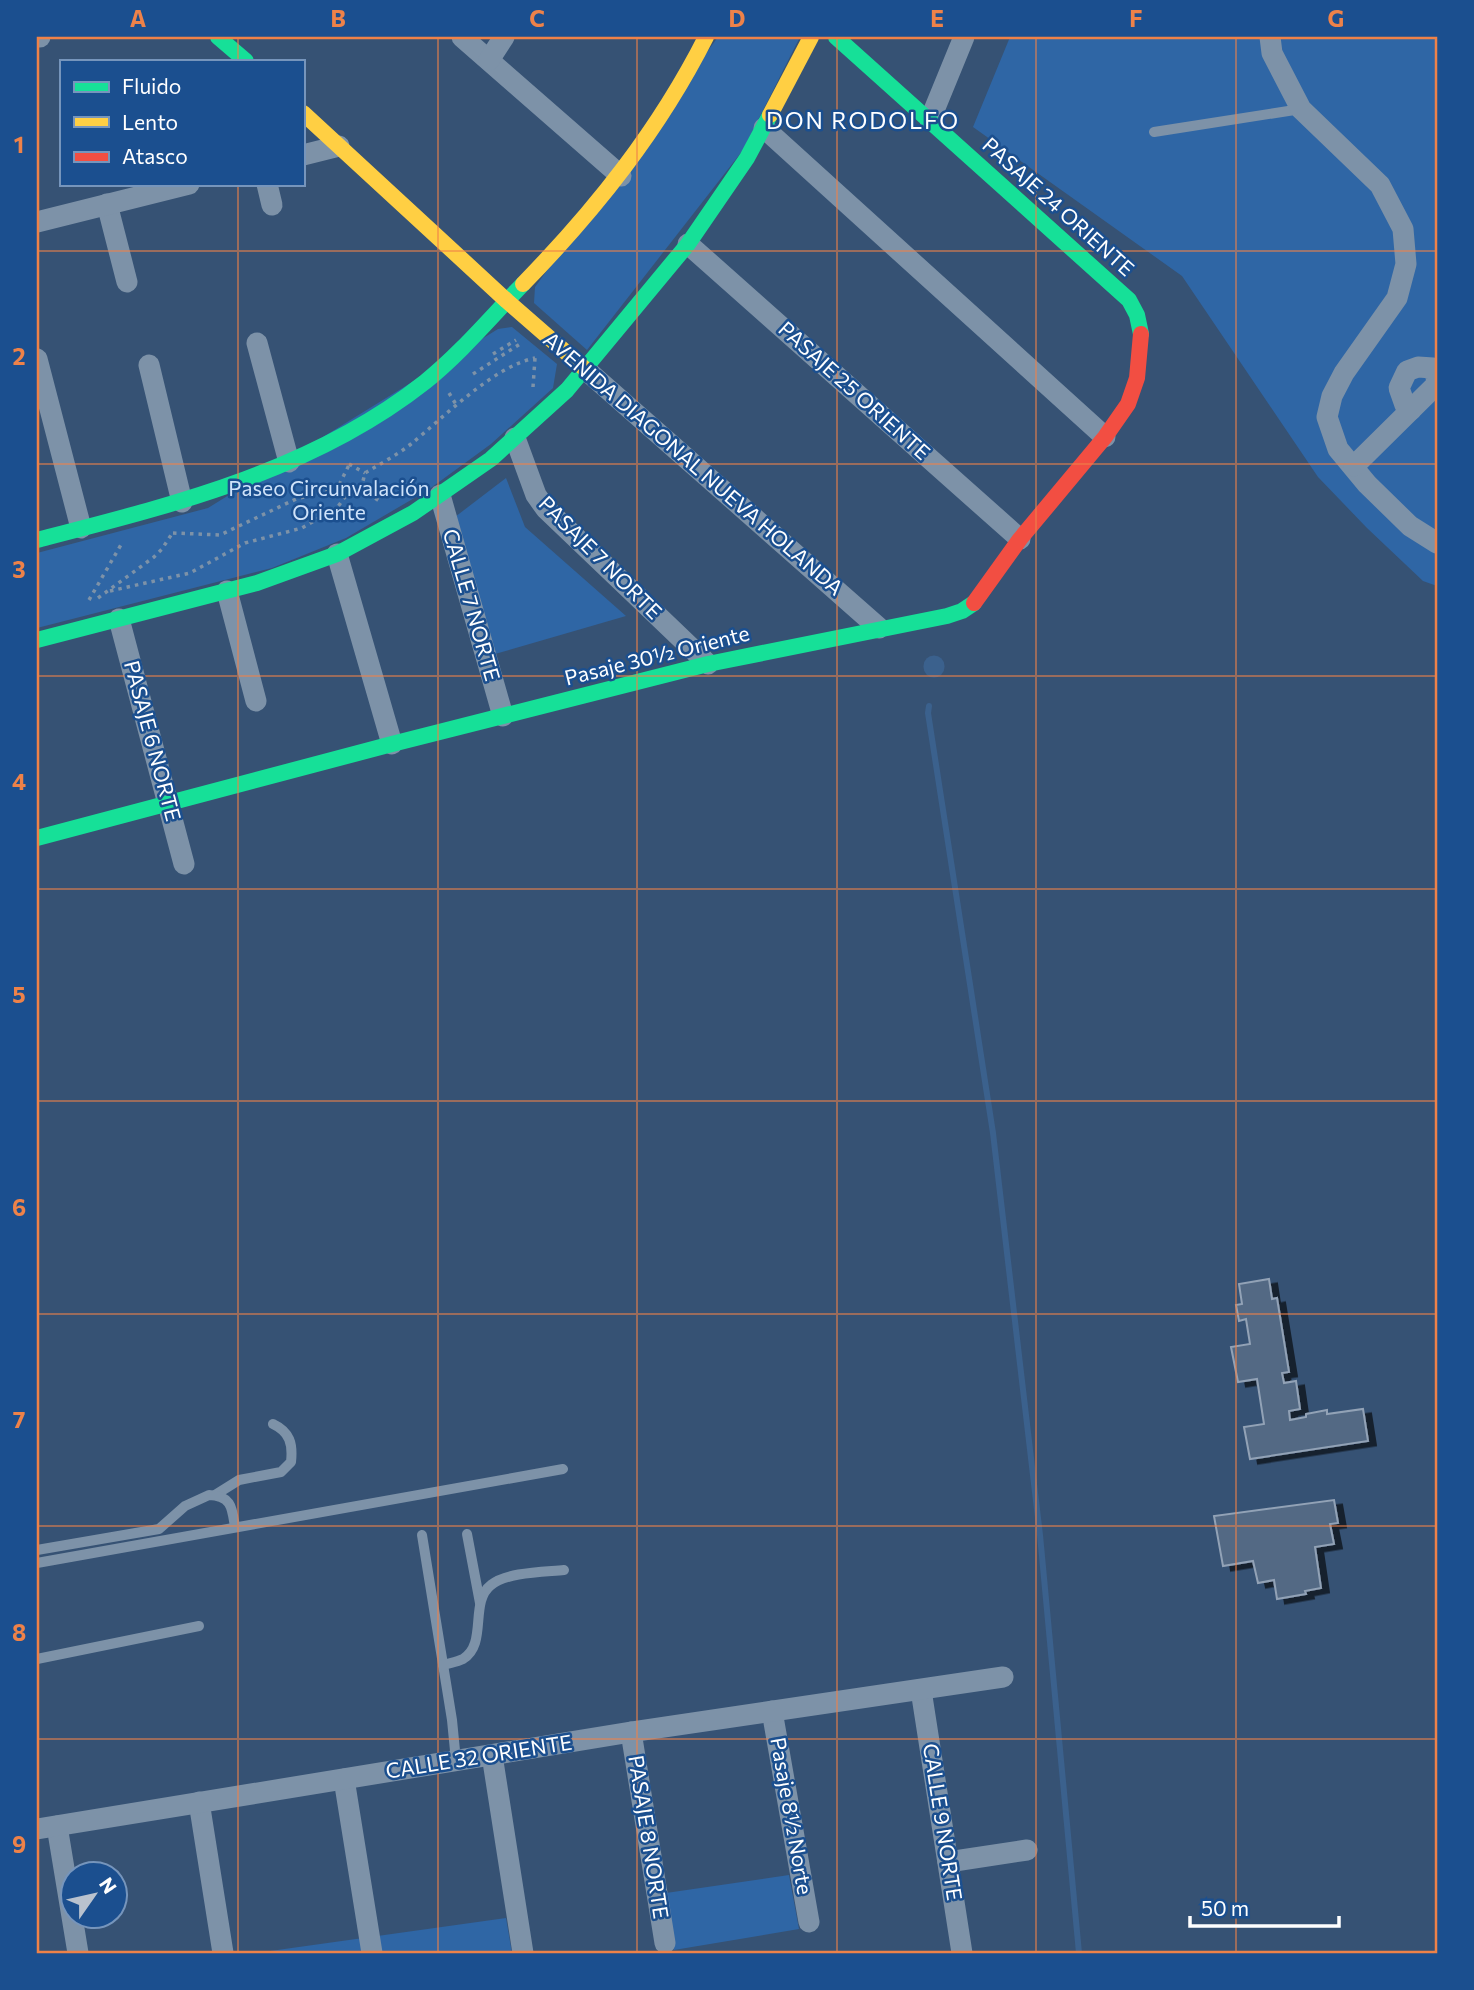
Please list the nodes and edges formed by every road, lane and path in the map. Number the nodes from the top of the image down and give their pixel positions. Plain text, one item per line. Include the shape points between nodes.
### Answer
1 (218, 37) edge
2 (462, 37) edge
3 (504, 37) edge
4 (706, 37) edge
5 (811, 37) edge
6 (836, 37) edge
7 (964, 37) edge
8 (1270, 37) edge
9 (245, 60) edge
10 (489, 60) junction
11 (1301, 108) junction
12 (304, 114) edge
13 (930, 120) junction
14 (764, 128) junction
15 (1154, 132) dead end
16 (339, 146) junction
17 (304, 155) edge
18 (621, 176) junction
19 (181, 186) edge
20 (267, 186) edge
21 (107, 204) junction
22 (272, 205) dead end
23 (37, 222) edge
24 (688, 244) junction
25 (127, 282) dead end
26 (507, 301) junction
27 (1141, 334) joint
28 (257, 343) dead end
29 (535, 358) dead end
30 (37, 359) edge
31 (149, 365) dead end
32 (585, 369) junction
33 (1437, 382) edge
34 (447, 390) dead end
35 (457, 406) junction
36 (1410, 410) junction
37 (1105, 437) junction
38 (515, 438) junction
39 (289, 462) junction
40 (1354, 466) junction
41 (365, 473) junction
42 (337, 489) junction
43 (440, 495) junction
44 (345, 497) junction
45 (182, 502) junction
46 (175, 524) dead end
47 (80, 528) junction
48 (173, 533) junction
49 (1020, 539) junction
50 (37, 540) edge
51 (123, 541) dead end
52 (1437, 543) edge
53 (337, 554) junction
54 (110, 591) junction
55 (227, 591) junction
56 (119, 619) junction
57 (879, 628) junction
58 (37, 640) edge
59 (708, 664) junction
60 (257, 701) dead end
61 (503, 716) junction
62 (392, 744) junction
63 (169, 802) junction
64 (37, 838) edge
65 (184, 864) dead end
66 (273, 1424) dead end
67 (563, 1469) dead end
68 (215, 1495) junction
69 (235, 1527) junction
70 (467, 1534) dead end
71 (422, 1535) dead end
72 (37, 1550) edge
73 (37, 1563) edge
74 (564, 1570) dead end
75 (480, 1603) junction
76 (199, 1626) dead end
77 (37, 1659) edge
78 (443, 1665) junction
79 (1003, 1677) dead end
80 (921, 1690) junction
81 (772, 1711) junction
82 (631, 1732) junction
83 (492, 1755) junction
84 (456, 1761) junction
85 (344, 1779) junction
86 (199, 1802) junction
87 (47, 1828) edge
88 (1027, 1850) dead end
89 (948, 1862) junction
90 (809, 1922) dead end
91 (665, 1943) dead end
92 (78, 1953) edge
93 (223, 1953) edge
94 (372, 1953) edge
95 (523, 1953) edge
96 (962, 1953) edge

1 - 9 street
2 - 10 street
3 - 10 street
4 - 18 street via 674,97
5 - 14 street
6 - 13 street, PASAJE 24 ORIENTE
7 - 13 street
8 - 11 street via 1272,53
10 - 18 street
11 - 15 lane
11 - 40 street via 1380,185 1403,229 1406,264 1397,298 1344,373 1327,417 1338,449
12 - 16 street, AVENIDA DIAGONAL NUEVA HOLANDA
13 - 27 street, PASAJE 24 ORIENTE via 1129,300
14 - 24 street
14 - 37 street
16 - 17 street
16 - 26 street, AVENIDA DIAGONAL NUEVA HOLANDA
18 - 26 street
19 - 21 street
20 - 22 street
21 - 23 street
21 - 25 street
24 - 32 street
24 - 49 street, PASAJE 25 ORIENTE
26 - 32 street, AVENIDA DIAGONAL NUEVA HOLANDA
26 - 39 street via 417,387 349,432
27 - 37 street, Pasaje 30½ Oriente via 1138,378 1128,404
28 - 39 street
29 - 35 path via 503,370
30 - 47 street
31 - 45 street
32 - 38 street
32 - 57 street, AVENIDA DIAGONAL NUEVA HOLANDA
33 - 36 street
33 - 36 street via 1433,368 1407,372 1399,388
34 - 35 path
35 - 41 path
36 - 40 street
37 - 49 street, Pasaje 30½ Oriente
38 - 43 street
38 - 59 street, PASAJE 7 NORTE via 536,495 546,509
39 - 45 street
40 - 52 street via 1410,526
41 - 42 path via 349,465
41 - 44 path via 361,489
42 - 44 path
42 - 48 path via 296,499 220,535
43 - 53 street via 386,530
43 - 61 street, CALLE 7 NORTE
44 - 54 path via 337,508 303,528 245,543 190,573
45 - 47 street
46 - 48 path
47 - 50 street
48 - 54 path via 154,557
49 - 57 street, Pasaje 30½ Oriente via 976,602 962,611
51 - 54 path via 86,605
53 - 55 street
53 - 62 street
55 - 56 street
55 - 60 street
56 - 58 street
56 - 63 street, PASAJE 6 NORTE
57 - 59 street, Pasaje 30½ Oriente
59 - 61 street, Pasaje 30½ Oriente
61 - 62 street, Pasaje 30½ Oriente
62 - 63 street, Pasaje 30½ Oriente
63 - 64 street, Pasaje 30½ Oriente
63 - 65 street, PASAJE 6 NORTE
66 - 68 lane via 291,1440 291,1462 281,1472 239,1480
67 - 69 lane
68 - 69 lane via 231,1504
68 - 72 lane via 185,1506 159,1529
69 - 73 lane
70 - 75 lane
71 - 78 lane
74 - 75 lane via 512,1576 490,1585
75 - 78 lane via 473,1646 465,1658
76 - 77 lane
78 - 84 lane
79 - 80 street, CALLE 32 ORIENTE
80 - 81 street, CALLE 32 ORIENTE
80 - 89 street, CALLE 9 NORTE
81 - 82 street, CALLE 32 ORIENTE
81 - 90 street, Pasaje 8½ Norte
82 - 83 street, CALLE 32 ORIENTE
82 - 91 street, PASAJE 8 NORTE
83 - 84 street, CALLE 32 ORIENTE
83 - 95 street
84 - 85 street, CALLE 32 ORIENTE
85 - 86 street, CALLE 32 ORIENTE
85 - 94 street
86 - 87 street, CALLE 32 ORIENTE
86 - 93 street
87 - 92 street
88 - 89 street
89 - 96 street, CALLE 9 NORTE

